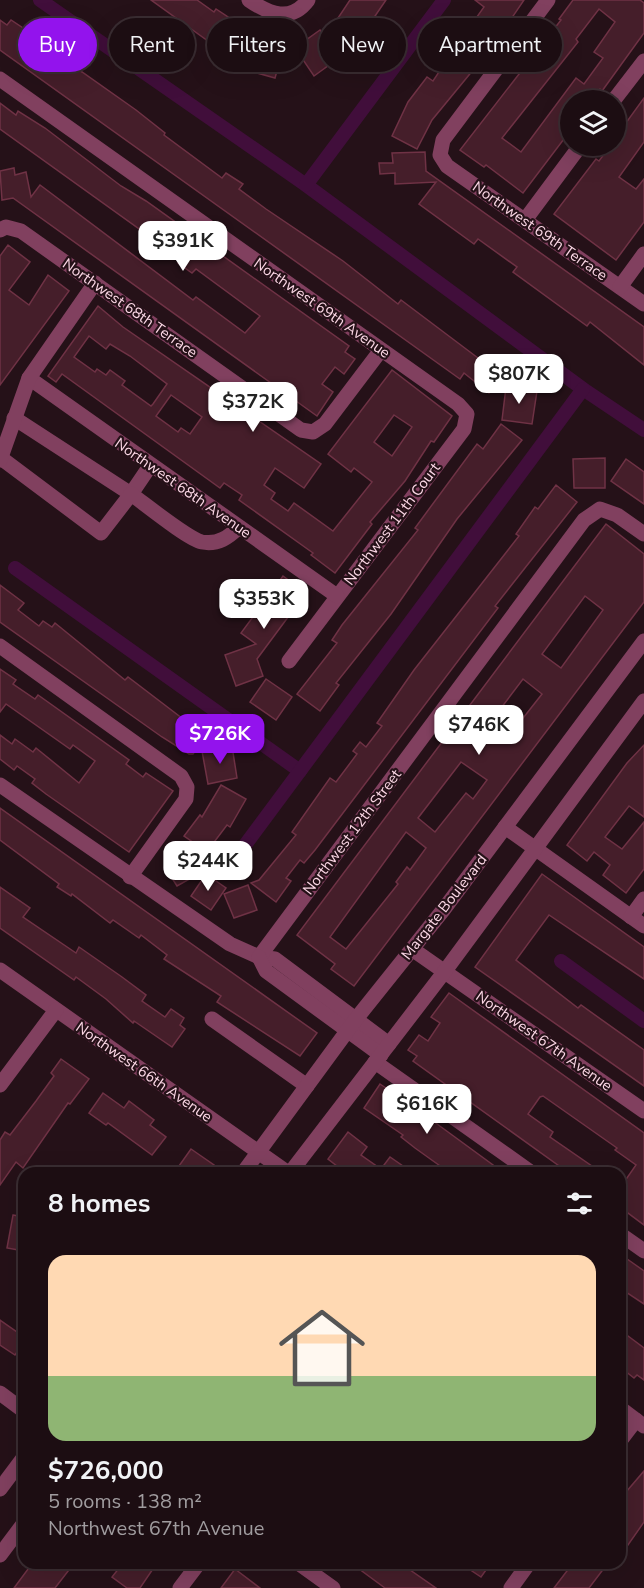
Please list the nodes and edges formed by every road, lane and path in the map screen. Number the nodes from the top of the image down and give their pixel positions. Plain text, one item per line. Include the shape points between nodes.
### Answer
1 (249, 0) edge
2 (308, 0) edge
3 (548, 0) edge
4 (644, 61) edge
5 (0, 79) edge
6 (622, 90) edge
7 (573, 156) edge
8 (525, 220) junction
9 (3, 229) edge
10 (644, 254) edge
11 (95, 283) junction
12 (620, 287) junction
13 (644, 304) edge
14 (381, 350) junction
15 (29, 378) junction
16 (467, 414) joint
17 (14, 418) junction
18 (1, 459) edge
19 (150, 466) junction
20 (130, 495) junction
21 (239, 526) junction
22 (644, 534) edge
23 (337, 596) junction
24 (644, 641) edge
25 (0, 646) edge
26 (290, 661) dead end
27 (644, 701) edge
28 (0, 786) edge
29 (505, 827) junction
30 (533, 849) junction
31 (130, 877) junction
32 (644, 899) edge
33 (631, 917) junction
34 (644, 926) edge
35 (412, 949) junction
36 (259, 957) junction
37 (0, 970) edge
38 (445, 971) junction
39 (56, 1010) junction
40 (212, 1019) dead end
41 (352, 1024) junction
42 (382, 1053) junction
43 (0, 1085) edge
44 (307, 1086) junction
45 (644, 1111) edge
46 (259, 1153) junction
47 (248, 1167) edge
48 (280, 1167) edge
49 (294, 1167) edge
50 (524, 1167) edge
51 (626, 1238) edge
52 (644, 1251) edge
53 (0, 1393) edge
54 (18, 1406) edge
55 (626, 1412) edge
56 (640, 1423) edge
57 (626, 1436) edge
58 (18, 1465) edge
59 (0, 1489) edge
60 (18, 1531) edge
61 (0, 1555) edge
62 (194, 1569) edge
63 (306, 1569) edge
64 (525, 1569) edge
65 (180, 1588) edge
66 (333, 1588) edge
67 (511, 1588) edge

1 - 2 street via 265,11 282,15 301,9
3 - 8 street, Northwest 69th Terrace via 443,140 440,155 447,166
4 - 6 street
5 - 14 street, Northwest 69th Avenue
7 - 8 street
8 - 12 street, Northwest 69th Terrace
9 - 11 street, Northwest 68th Terrace via 21,231
10 - 12 street
11 - 14 street, Northwest 68th Terrace via 302,430 312,432 325,424
11 - 15 street
12 - 13 street, Northwest 69th Terrace
14 - 16 street, Northwest 69th Avenue
15 - 17 street
15 - 19 street, Northwest 68th Avenue
16 - 23 street, Northwest 11th Court via 464,429
17 - 18 street
17 - 20 street
18 - 20 street via 101,533
19 - 20 street
19 - 21 street, Northwest 68th Avenue
20 - 21 street via 200,542 228,538
21 - 23 street, Northwest 68th Avenue
22 - 36 street, Northwest 12th Street via 600,509 584,520
23 - 26 street, Northwest 11th Court
24 - 29 street, Margate Boulevard
25 - 31 street via 181,776 187,787 186,799
27 - 30 street
28 - 31 street
29 - 30 street
29 - 35 street, Margate Boulevard
30 - 33 street
30 - 38 street
31 - 36 street via 230,944
32 - 33 street
33 - 34 street
35 - 38 street, Northwest 67th Avenue
35 - 41 street, Margate Boulevard
36 - 41 street via 266,970
37 - 39 street, Northwest 66th Avenue
38 - 42 street
38 - 45 street, Northwest 67th Avenue
39 - 43 street
39 - 46 street, Northwest 66th Avenue
40 - 44 street
41 - 42 street
41 - 44 street, Margate Boulevard
42 - 49 street
42 - 50 street
44 - 46 street, Margate Boulevard
46 - 47 street, Margate Boulevard
46 - 48 street, Northwest 66th Avenue
51 - 52 street
53 - 54 street
55 - 56 street
56 - 57 street
58 - 59 street
60 - 61 street
62 - 65 street
63 - 66 street
64 - 67 street

